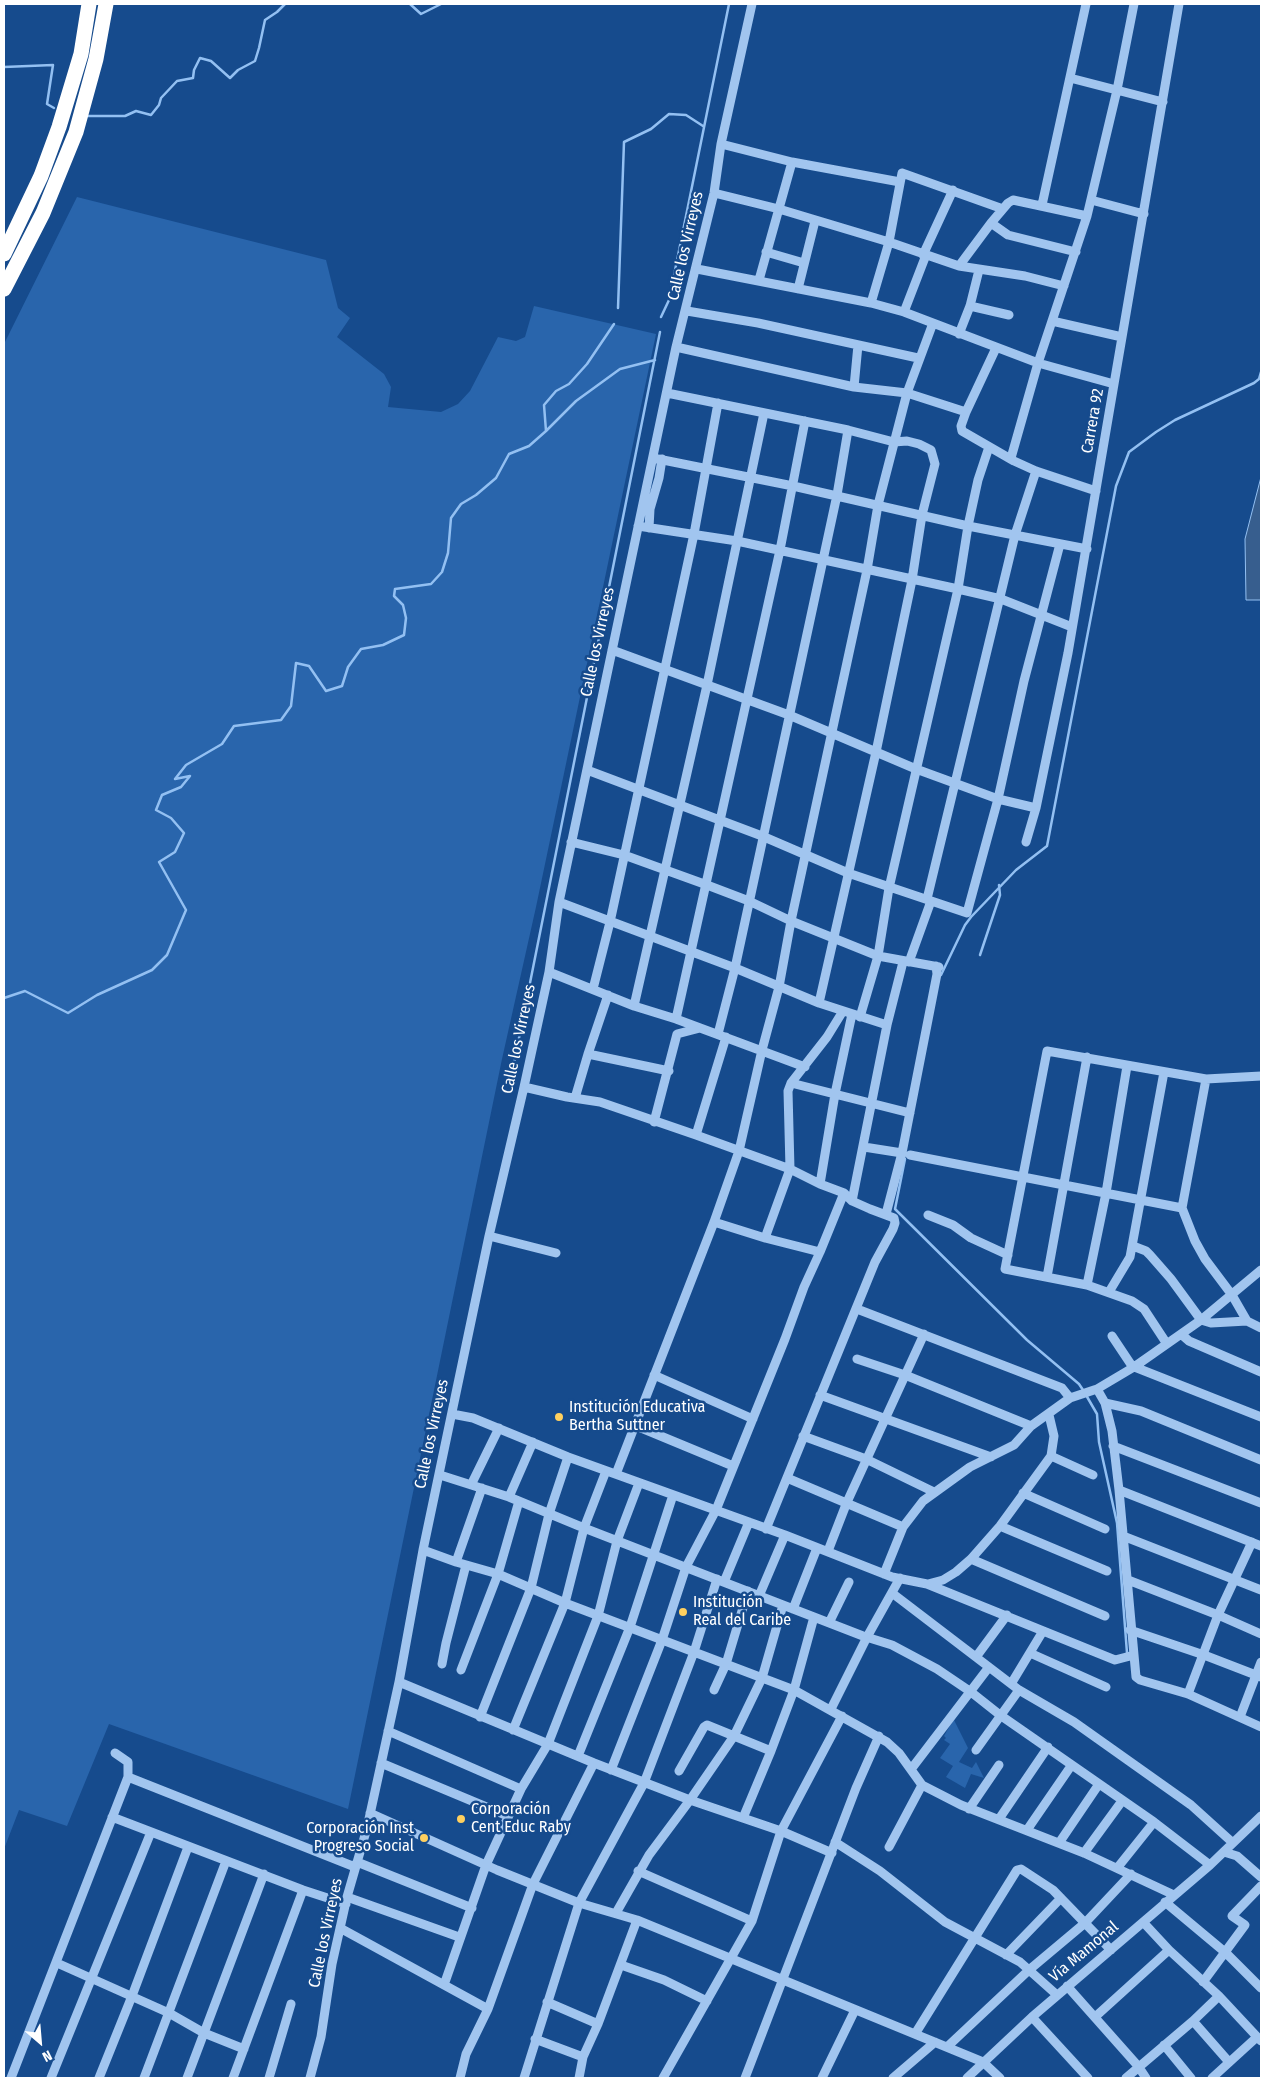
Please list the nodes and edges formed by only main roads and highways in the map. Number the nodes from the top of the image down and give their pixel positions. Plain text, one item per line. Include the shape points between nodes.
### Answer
1 (90, 4) edge
2 (106, 4) edge
3 (4, 254) edge
4 (4, 289) edge

1 - 3 highway via 81,54 59,127 41,176
2 - 4 highway via 96,59 76,132 43,213

